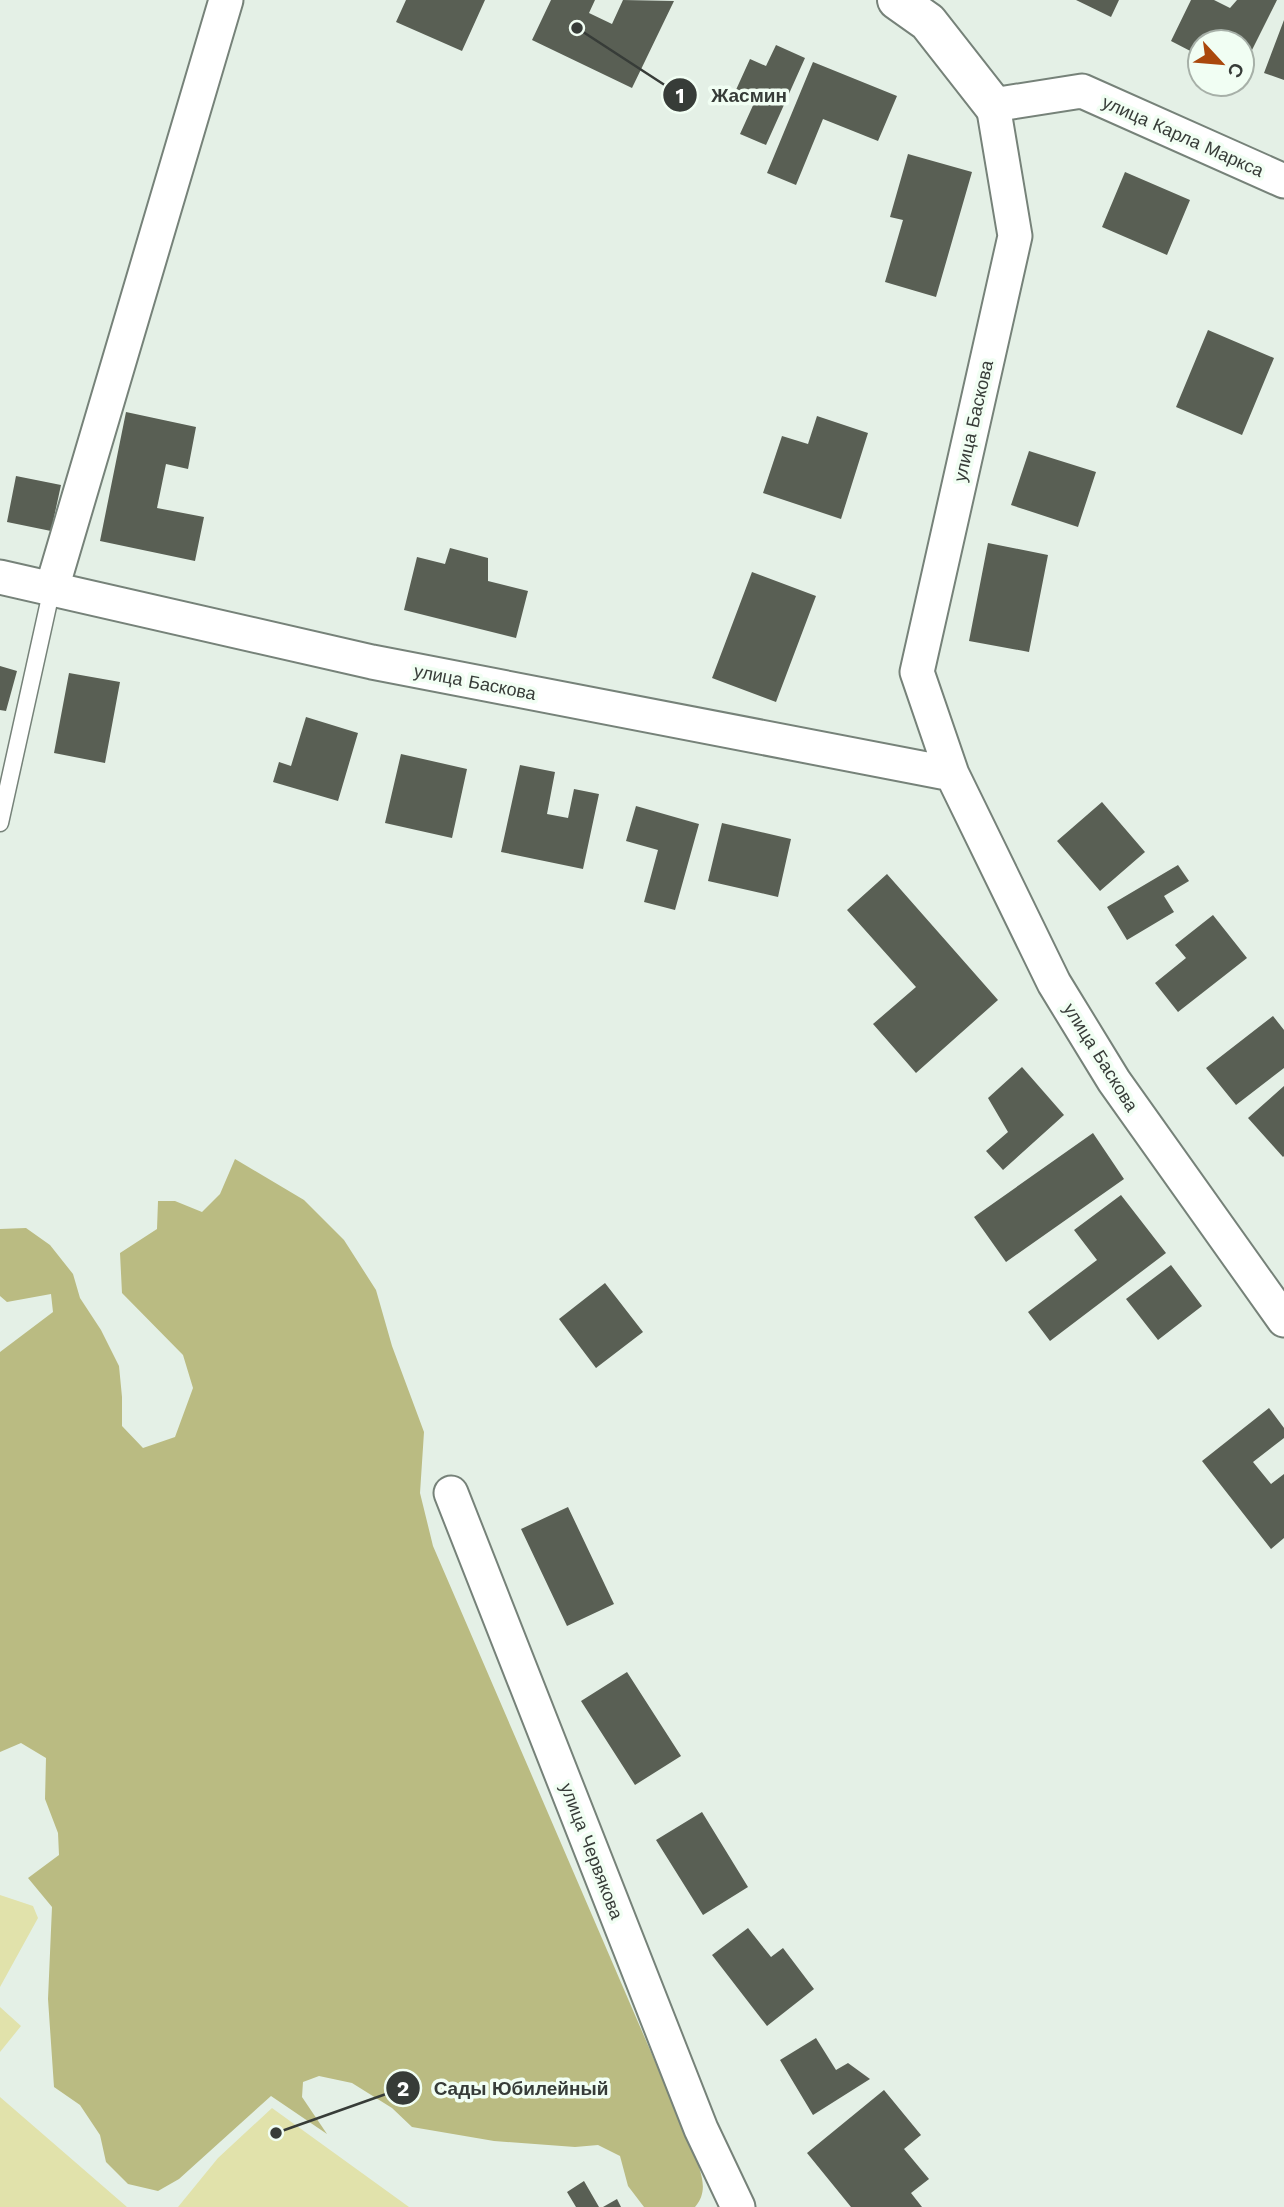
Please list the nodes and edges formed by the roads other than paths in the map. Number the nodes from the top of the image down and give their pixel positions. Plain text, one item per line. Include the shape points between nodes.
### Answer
1 (226, 0) edge
2 (897, 0) edge
3 (993, 105) junction
4 (1284, 181) edge
5 (0, 577) edge
6 (52, 588) junction
7 (953, 774) junction
8 (0, 823) edge
9 (1284, 1320) edge
10 (451, 1493) dead end
11 (738, 2207) edge

1 - 6 street
2 - 3 street via 928,22
3 - 4 street, улица Карла Маркса via 1082,91
3 - 7 street, улица Баскова via 1015,236 917,672
5 - 6 street, улица Баскова
6 - 7 street, улица Баскова via 372,662
6 - 8 lane
7 - 9 street, улица Баскова via 1061,994 1114,1082
10 - 11 street, улица Червякова via 701,2129

